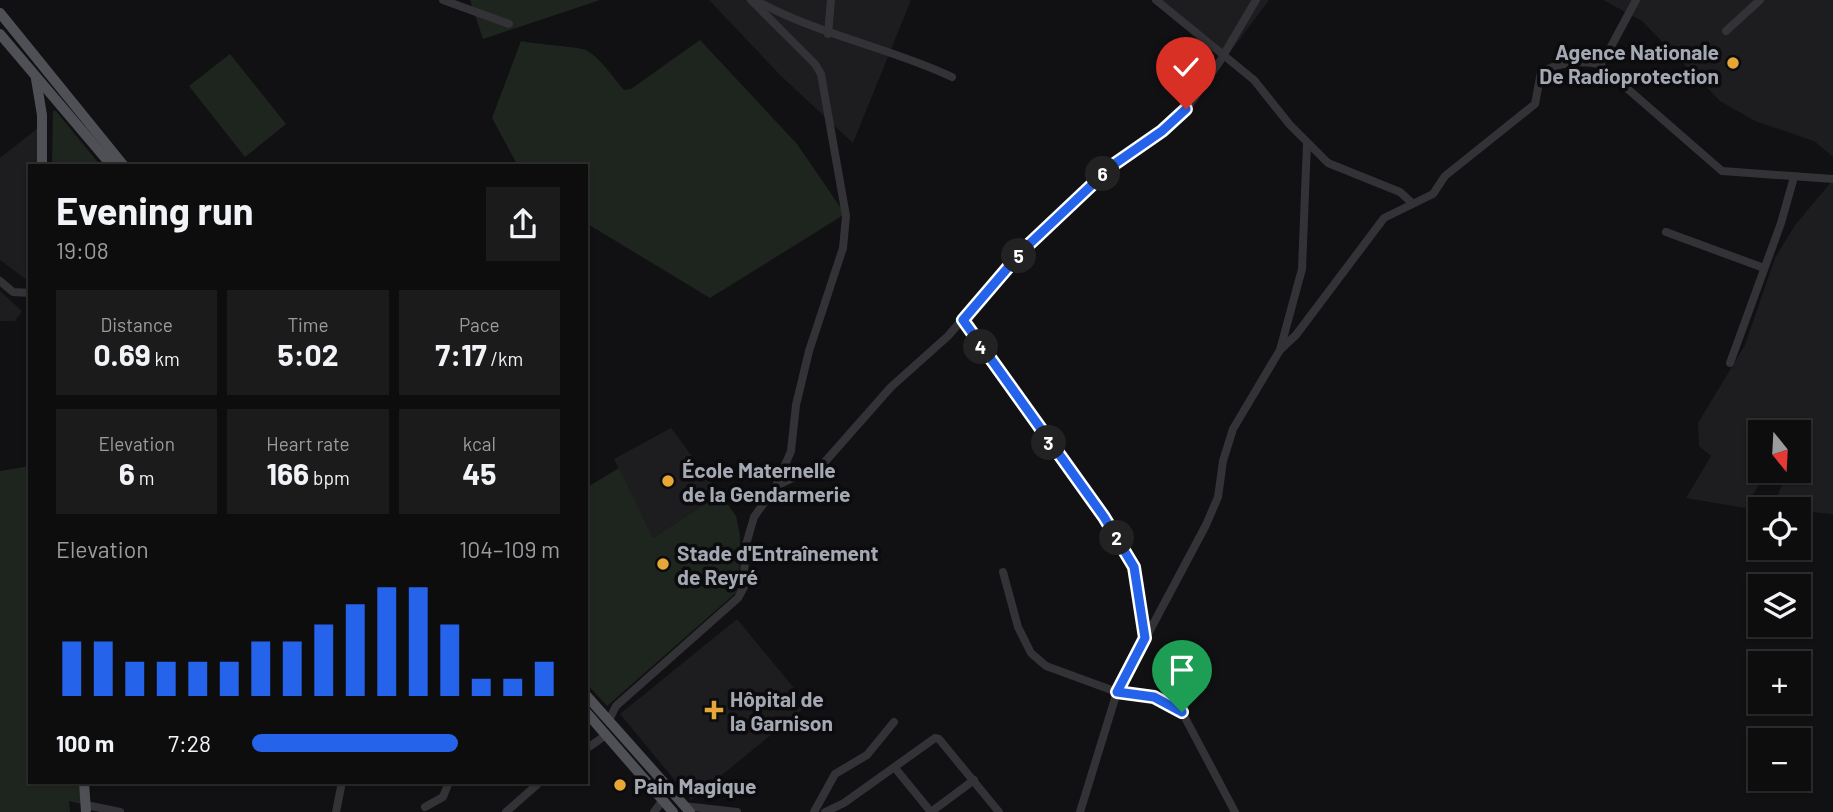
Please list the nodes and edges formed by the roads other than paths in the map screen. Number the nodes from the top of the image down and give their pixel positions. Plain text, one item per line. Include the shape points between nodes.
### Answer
1 (443, 0) edge
2 (753, 0) edge
3 (831, 0) edge
4 (1156, 0) edge
5 (1256, 0) edge
6 (1636, 0) edge
7 (1760, 0) edge
8 (0, 13) edge
9 (509, 24) dead end
10 (1726, 31) dead end
11 (0, 34) edge
12 (828, 34) junction
13 (25, 45) junction
14 (1223, 55) junction
15 (1599, 64) junction
16 (35, 76) junction
17 (951, 77) dead end
18 (1307, 143) junction
19 (42, 164) edge
20 (110, 164) edge
21 (122, 164) edge
22 (1794, 177) junction
23 (1833, 179) edge
24 (1411, 202) junction
25 (1666, 232) dead end
26 (1764, 268) junction
27 (0, 281) edge
28 (28, 293) edge
29 (963, 320) junction
30 (1280, 350) junction
31 (1730, 363) dead end
32 (776, 486) junction
33 (1003, 572) dead end
34 (1145, 638) junction
35 (1117, 692) junction
36 (588, 697) edge
37 (588, 714) edge
38 (609, 720) junction
39 (894, 722) dead end
40 (607, 735) junction
41 (588, 748) edge
42 (895, 768) junction
43 (974, 780) junction
44 (84, 784) edge
45 (342, 784) edge
46 (448, 784) edge
47 (538, 784) edge
48 (425, 807) dead end
49 (666, 807) edge
50 (86, 808) edge
51 (687, 809) edge
52 (120, 812) edge
53 (336, 812) edge
54 (506, 812) edge
55 (654, 812) edge
56 (737, 812) edge
57 (814, 812) edge
58 (825, 812) edge
59 (999, 812) edge
60 (1080, 812) edge
61 (1235, 812) edge

1 - 9 street
2 - 12 street
2 - 32 street via 821,74 846,216 843,248 796,405 791,451
3 - 12 street
4 - 14 street
5 - 14 street
6 - 15 street
7 - 10 street
8 - 13 main road
11 - 16 main road
12 - 17 street
13 - 16 main road
13 - 21 main road
14 - 18 street via 1258,84
14 - 29 street via 1183,114 1113,165 1023,250
15 - 22 street via 1722,172
15 - 24 street via 1586,61 1541,72 1535,104 1445,176 1433,194
16 - 19 main road via 42,115
16 - 20 main road
18 - 24 street via 1338,168 1400,192
18 - 30 street via 1302,269
22 - 23 street
22 - 26 street
24 - 30 street via 1377,226 1305,324
25 - 26 street
26 - 31 street
27 - 28 street via 13,292
29 - 32 street via 891,387 823,464
29 - 34 street via 1104,517 1134,567
30 - 34 street via 1233,429 1210,516
32 - 38 street via 746,537 744,587 738,598 616,706
33 - 35 street via 1018,628 1031,653 1046,666
34 - 35 street
35 - 60 street
35 - 61 street via 1154,697 1182,712
36 - 38 main road
37 - 40 main road
38 - 51 main road
39 - 57 street via 864,758 835,774
40 - 41 street
40 - 49 main road
42 - 43 street via 939,739
42 - 43 street via 931,812
42 - 58 street
43 - 59 street
44 - 50 main road
45 - 53 street
46 - 48 street via 443,797
47 - 54 street
49 - 55 street
50 - 52 street
51 - 56 street

